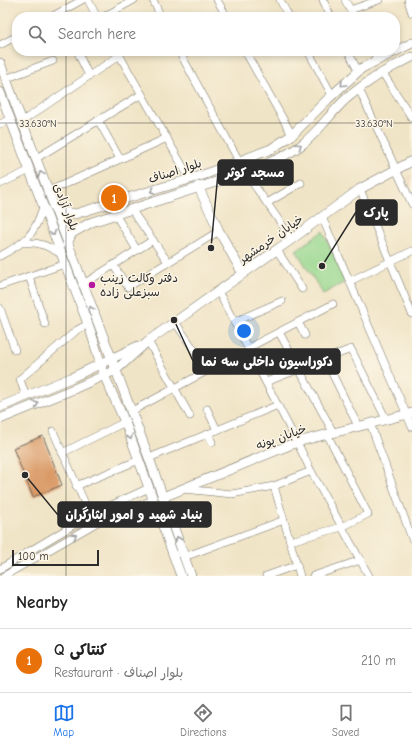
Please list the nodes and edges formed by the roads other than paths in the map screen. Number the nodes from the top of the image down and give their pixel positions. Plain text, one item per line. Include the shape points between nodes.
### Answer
1 (82, 0) edge
2 (88, 0) edge
3 (134, 0) edge
4 (153, 0) edge
5 (217, 0) edge
6 (280, 0) edge
7 (323, 0) edge
8 (345, 0) edge
9 (379, 0) edge
10 (408, 0) edge
11 (64, 12) edge
12 (95, 12) edge
13 (112, 12) edge
14 (159, 12) edge
15 (222, 12) edge
16 (286, 12) edge
17 (329, 12) edge
18 (351, 12) edge
19 (356, 12) edge
20 (412, 13) edge
21 (12, 39) edge
22 (412, 43) edge
23 (0, 45) edge
24 (400, 49) edge
25 (79, 56) edge
26 (114, 56) edge
27 (120, 56) edge
28 (182, 56) edge
29 (248, 56) edge
30 (311, 56) edge
31 (350, 56) edge
32 (376, 56) edge
33 (386, 56) edge
34 (412, 57) edge
35 (378, 60) junction
36 (53, 61) dead end
37 (0, 62) edge
38 (358, 72) junction
39 (382, 72) junction
40 (89, 76) junction
41 (5, 79) junction
42 (359, 89) junction
43 (0, 92) edge
44 (142, 94) junction
45 (332, 95) junction
46 (412, 118) edge
47 (10, 119) junction
48 (98, 120) junction
49 (21, 122) junction
50 (0, 124) edge
51 (292, 136) junction
52 (167, 138) junction
53 (35, 159) junction
54 (120, 159) junction
55 (239, 161) junction
56 (412, 162) edge
57 (397, 168) junction
58 (30, 170) junction
59 (245, 172) junction
60 (190, 178) junction
61 (301, 183) dead end
62 (0, 184) edge
63 (198, 186) junction
64 (360, 189) junction
65 (48, 192) junction
66 (267, 203) junction
67 (412, 204) edge
68 (48, 206) junction
69 (131, 209) junction
70 (83, 212) junction
71 (115, 214) junction
72 (322, 217) junction
73 (87, 224) junction
74 (219, 231) junction
75 (292, 239) junction
76 (153, 240) junction
77 (24, 243) junction
78 (67, 244) junction
79 (137, 250) junction
80 (277, 250) junction
81 (412, 251) edge
82 (61, 254) junction
83 (0, 256) edge
84 (168, 262) junction
85 (390, 262) junction
86 (65, 264) junction
87 (113, 265) junction
88 (242, 274) junction
89 (29, 276) junction
90 (350, 281) junction
91 (82, 285) junction
92 (0, 286) edge
93 (302, 289) dead end
94 (218, 291) junction
95 (282, 301) dead end
96 (333, 304) dead end
97 (0, 308) edge
98 (412, 314) edge
99 (174, 322) junction
100 (234, 322) junction
101 (298, 322) junction
102 (3, 324) edge
103 (45, 324) dead end
104 (92, 329) junction
105 (279, 332) junction
106 (305, 335) dead end
107 (148, 341) junction
108 (248, 348) junction
109 (15, 350) dead end
110 (111, 358) junction
111 (325, 359) junction
112 (100, 363) junction
113 (218, 365) dead end
114 (299, 369) junction
115 (116, 370) junction
116 (208, 370) junction
117 (104, 375) junction
118 (73, 377) junction
119 (266, 382) junction
120 (76, 388) junction
121 (175, 388) junction
122 (26, 397) junction
123 (278, 405) junction
124 (0, 407) edge
125 (118, 407) junction
126 (129, 407) junction
127 (206, 408) dead end
128 (409, 413) edge
129 (190, 416) dead end
130 (0, 419) edge
131 (386, 419) junction
132 (125, 422) junction
133 (370, 423) junction
134 (358, 426) junction
135 (412, 427) edge
136 (217, 430) junction
137 (53, 431) dead end
138 (330, 433) junction
139 (208, 434) junction
140 (212, 442) dead end
141 (297, 442) junction
142 (62, 453) junction
143 (149, 458) junction
144 (139, 460) junction
145 (310, 471) junction
146 (76, 486) junction
147 (274, 486) junction
148 (149, 488) junction
149 (182, 488) junction
150 (133, 495) junction
151 (163, 496) junction
152 (151, 501) junction
153 (140, 505) junction
154 (90, 515) junction
155 (142, 519) dead end
156 (284, 520) junction
157 (342, 527) junction
158 (412, 539) edge
159 (290, 541) junction
160 (184, 557) junction
161 (361, 560) junction
162 (297, 565) junction
163 (0, 569) edge
164 (4, 576) edge
165 (181, 576) edge
166 (191, 576) edge
167 (266, 576) edge
168 (300, 576) edge
169 (313, 576) edge
170 (369, 576) edge

1 - 11 street
2 - 12 street
3 - 13 street
4 - 14 street
5 - 15 street
6 - 16 street
7 - 17 street
8 - 18 street
9 - 19 street
10 - 20 street
21 - 23 street
22 - 24 main road, بلوار اصناف
25 - 40 street
26 - 40 street
27 - 44 street
28 - 55 street
29 - 51 street
30 - 45 street
31 - 38 street
32 - 35 street
33 - 35 main road, بلوار اصناف
34 - 39 main road, بلوار اصناف
35 - 38 main road, بلوار اصناف
36 - 41 street
37 - 41 main road, بلوار آزادی
38 -> 45 main road, بلوار اصناف
39 - 42 main road, بلوار اصناف
39 - 46 street
40 - 49 street
41 - 49 main road, بلوار آزادی
42 - 57 street
59 -> 42 main road, بلوار اصناف via 274,161 300,146 338,106
43 - 47 main road, بلوار آزادی
44 - 48 street
44 - 52 street
45 - 51 main road, بلوار اصناف
47 - 50 street
47 - 58 main road, بلوار آزادی
48 - 53 street
48 - 54 street
49 - 53 main road, بلوار آزادی
51 - 55 main road, بلوار اصناف via 271,149
52 - 54 street
52 - 60 street
65 -> 53 main road, بلوار آزادی
54 - 65 street
55 - 60 main road, بلوار اصناف
56 - 57 main road, خیابان خرمشهر
57 - 64 main road, خیابان خرمشهر
57 - 67 street
58 - 62 street
58 - 68 main road, بلوار آزادی
59 - 63 main road, بلوار اصناف
59 - 66 street
60 -> 70 main road, بلوار اصناف
61 - 66 street
63 - 69 main road, بلوار اصناف
63 - 74 main road
64 - 72 main road, خیابان خرمشهر
64 - 85 street
65 - 68 main road, بلوار آزادی
66 - 75 street
68 - 70 main road, بلوار اصناف via 67,214
68 - 77 street
68 - 78 main road, بلوار آزادی
68 -> 82 main road, بلوار آزادی
69 - 71 main road, بلوار اصناف
69 - 76 street
70 - 73 main road via 80,220
71 - 73 main road, بلوار اصناف
71 - 79 street
72 - 75 main road, خیابان خرمشهر
72 - 90 street
73 - 78 main road, بلوار اصناف via 72,233
74 - 84 street
74 - 88 main road
75 - 80 main road, خیابان خرمشهر
76 - 79 street
76 - 84 street
77 - 82 street via 44,244
77 - 83 street
78 - 91 main road, بلوار آزادی
79 - 87 street
80 - 88 main road, خیابان خرمشهر
80 - 93 street
81 - 85 street
82 - 86 main road, بلوار آزادی
84 - 87 street via 128,287
85 - 90 street
85 - 98 street
86 - 89 street
86 - 104 main road, بلوار آزادی
87 - 91 street
88 - 94 main road, خیابان خرمشهر
89 - 92 street
89 - 103 street
90 - 128 street
104 -> 91 main road, بلوار آزادی
94 - 99 main road, خیابان خرمشهر
94 - 100 street
95 - 100 street
96 - 101 street
97 - 102 street
99 - 107 main road, خیابان خرمشهر
99 - 116 street
100 - 108 street
101 - 105 street
101 - 106 street
102 - 109 street
104 - 110 main road, بلوار آزادی
104 - 112 main road, بلوار آزادی
104 - 122 street via 77,330 20,378
105 - 108 street
105 - 114 street
107 - 110 main road, خیابان خرمشهر
107 - 115 main road, خیابان خرمشهر
107 - 121 street
108 - 119 street
110 - 112 main road, خیابان خرمشهر
110 - 115 main road, بلوار آزادی
111 - 114 street
111 - 131 street via 351,349
111 - 134 street
112 - 117 main road, بلوار آزادی
112 - 118 main road, خیابان خرمشهر
113 - 116 street
114 - 119 street
114 - 138 street
115 - 117 main road, خیابان خرمشهر
115 - 126 main road
116 - 121 street
117 - 120 main road, خیابان خرمشهر
117 - 125 main road
118 - 120 main road via 78,382
118 - 122 main road, خیابان خرمشهر
119 - 123 street
130 -> 120 main road, خیابان خرمشهر
121 - 126 street
121 - 129 street
122 - 124 main road, خیابان خرمشهر
123 - 136 street
123 - 141 street
125 - 126 main road via 121,401
125 - 132 main road
126 - 143 main road
127 - 136 street
128 - 131 main road, خیابان پونه
128 - 135 street
131 - 133 main road, خیابان پونه
132 - 142 street
132 -> 144 main road
133 - 134 main road, خیابان پونه
133 - 158 street
134 - 138 main road, خیابان پونه
136 - 139 street
137 - 142 street
138 - 141 main road, خیابان پونه
138 - 157 street via 368,514
139 - 140 street
139 - 143 street
141 - 145 street
141 - 149 main road, خیابان پونه
142 - 146 street
143 - 151 main road
144 - 146 street
144 - 148 main road
145 - 147 street
145 - 157 street
146 - 154 street
147 - 149 street via 232,494
147 - 156 street
148 - 150 street
148 - 152 main road
149 - 151 main road, خیابان پونه
150 - 153 street via 139,498
150 - 154 street
160 -> 151 main road
152 - 153 street
152 - 155 lane
152 - 165 main road
164 -> 153 street via 103,519
154 - 163 street
156 - 159 street
156 - 160 street
157 - 159 street
157 - 161 street
159 - 162 street
160 - 166 main road
161 - 169 street
161 - 170 street
162 - 167 street
162 - 168 street

